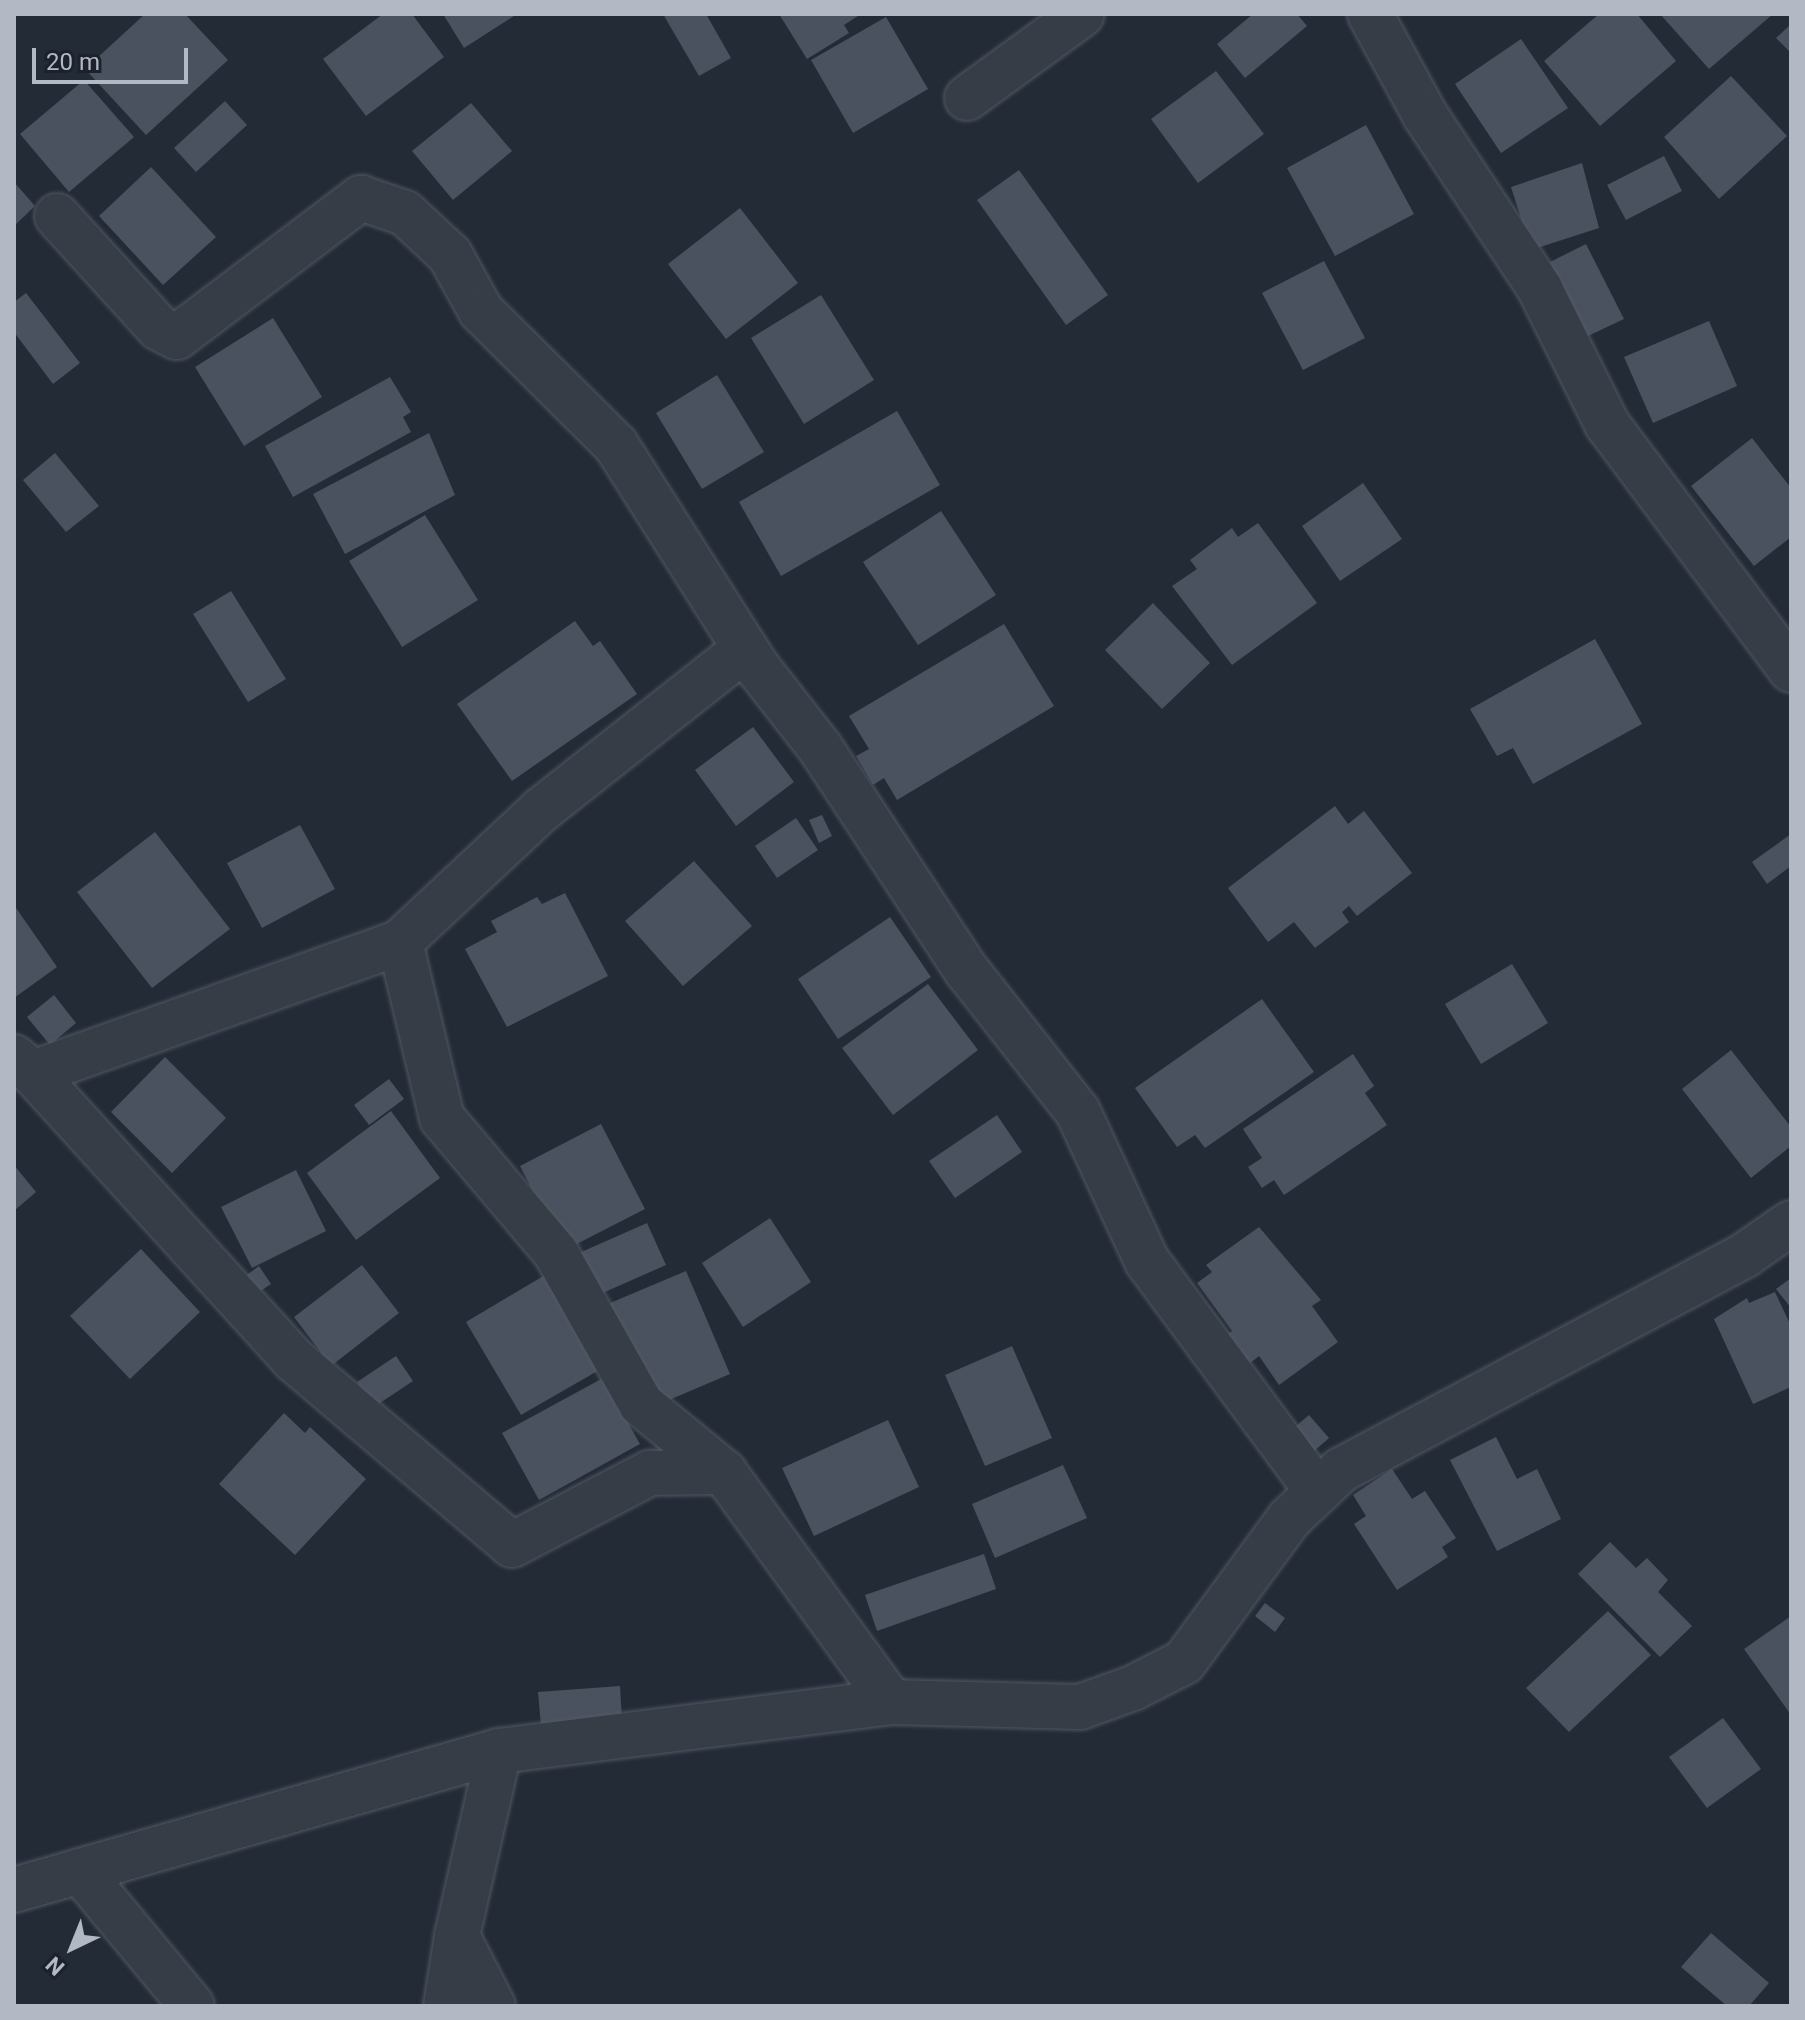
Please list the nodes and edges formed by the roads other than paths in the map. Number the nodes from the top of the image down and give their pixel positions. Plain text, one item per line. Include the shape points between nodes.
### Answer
1 (1082, 14) edge
2 (1370, 14) edge
3 (967, 98) dead end
4 (57, 216) dead end
5 (745, 649) junction
6 (1791, 670) edge
7 (400, 942) junction
8 (24, 1065) edge
9 (1791, 1223) edge
10 (724, 1472) junction
11 (1318, 1492) junction
12 (891, 1702) junction
13 (499, 1751) junction
14 (80, 1871) junction
15 (14, 1890) edge
16 (457, 1936) junction
17 (192, 2006) edge
18 (446, 2006) edge
19 (493, 2006) edge

1 - 3 street
2 - 6 street via 1425,115 1540,289 1607,424
4 - 5 street via 159,328 177,337 361,198 405,213 450,255 481,311 616,445
5 - 7 street via 541,810
5 - 11 street via 821,749 967,971 1078,1112 1147,1261
7 - 8 street
7 - 10 street via 442,1118 556,1253 641,1404
8 - 10 street via 293,1359 512,1545 650,1473
9 - 11 street via 1745,1255 1417,1424
10 - 12 street
11 - 12 street via 1289,1519 1184,1662 1133,1688 1080,1707
12 - 13 street
13 - 14 street
13 - 16 street
14 - 15 street
14 - 17 street
16 - 18 street
16 - 19 street

